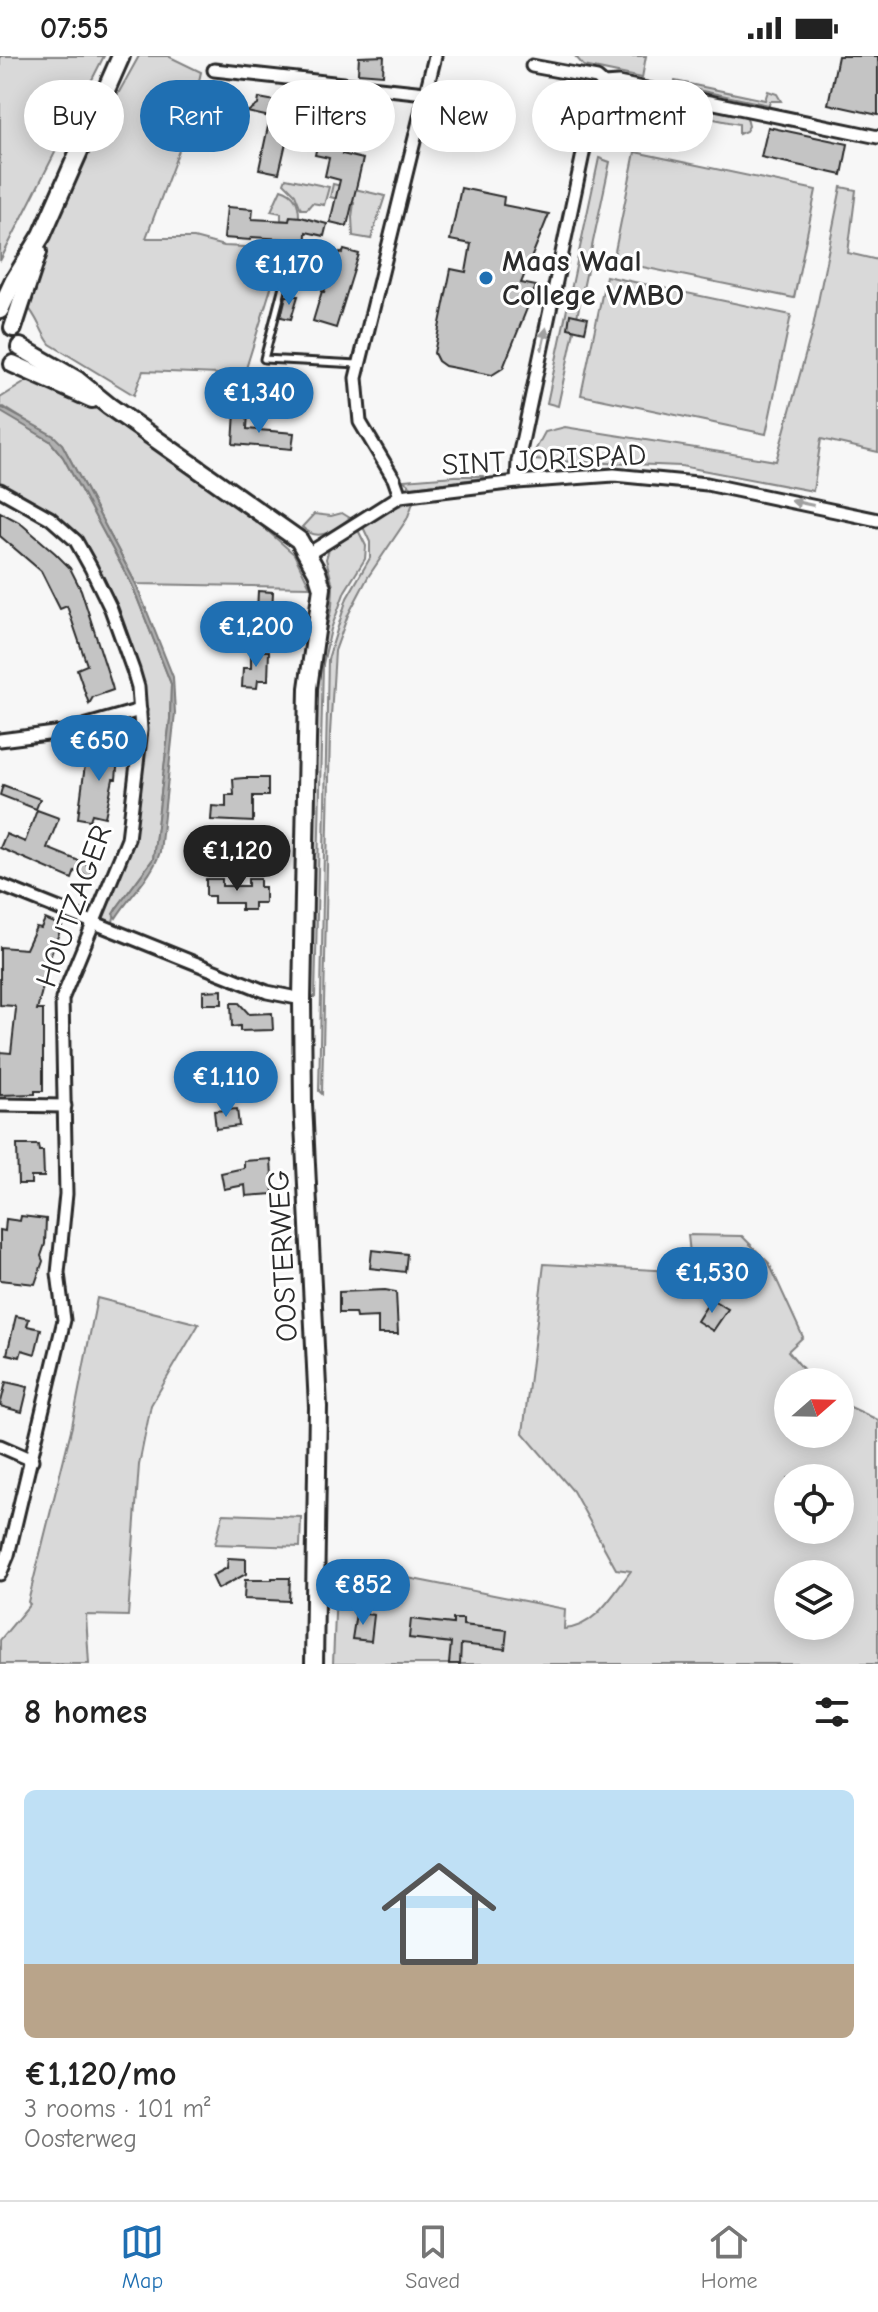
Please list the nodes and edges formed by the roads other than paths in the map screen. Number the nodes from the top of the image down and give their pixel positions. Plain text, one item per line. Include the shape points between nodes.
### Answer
1 (121, 56) edge
2 (133, 56) edge
3 (435, 56) edge
4 (532, 66) dead end
5 (214, 70) dead end
6 (111, 80) edge
7 (117, 80) edge
8 (429, 80) edge
9 (599, 80) edge
10 (411, 91) edge
11 (713, 103) edge
12 (878, 137) edge
13 (411, 150) edge
14 (80, 152) edge
15 (583, 152) edge
16 (42, 235) junction
17 (289, 263) dead end
18 (0, 310) edge
19 (7, 324) edge
20 (20, 347) junction
21 (359, 364) junction
22 (6, 367) edge
23 (109, 406) junction
24 (517, 482) junction
25 (0, 490) edge
26 (400, 496) junction
27 (878, 520) edge
28 (308, 554) junction
29 (140, 710) junction
30 (0, 740) edge
31 (0, 885) edge
32 (93, 921) junction
33 (302, 999) junction
34 (0, 1105) edge
35 (65, 1106) junction
36 (0, 1446) edge
37 (32, 1460) junction
38 (0, 1574) edge
39 (314, 1664) edge

1 - 6 street
2 - 7 street
3 - 8 street
4 - 9 street
5 - 10 street
11 - 12 street
13 - 21 street
14 - 16 street
24 -> 15 street
16 - 18 street
16 - 19 street via 28,288
17 - 21 lane via 264,359
19 - 20 street via 19,337
20 - 22 street
20 - 23 street
21 - 26 street via 360,422
22 - 23 street
23 - 28 street via 299,540
24 - 26 street, SINT JORISPAD
27 -> 24 street, SINT JORISPAD via 646,476
25 - 29 street, HOUTZAGER via 50,518 76,541 111,609 133,670
26 - 28 street
28 - 33 street, OOSTERWEG via 322,588 308,688
29 - 30 street via 63,732
29 - 32 street, HOUTZAGER via 128,839
31 - 32 street
32 - 33 street via 267,992
32 - 35 street, HOUTZAGER via 62,999
33 - 39 street, OOSTERWEG via 318,1407
34 - 35 street
35 - 37 street, HOUTZAGER via 66,1194 58,1273 64,1320
36 - 37 street
37 - 38 street, HOUTZAGER

